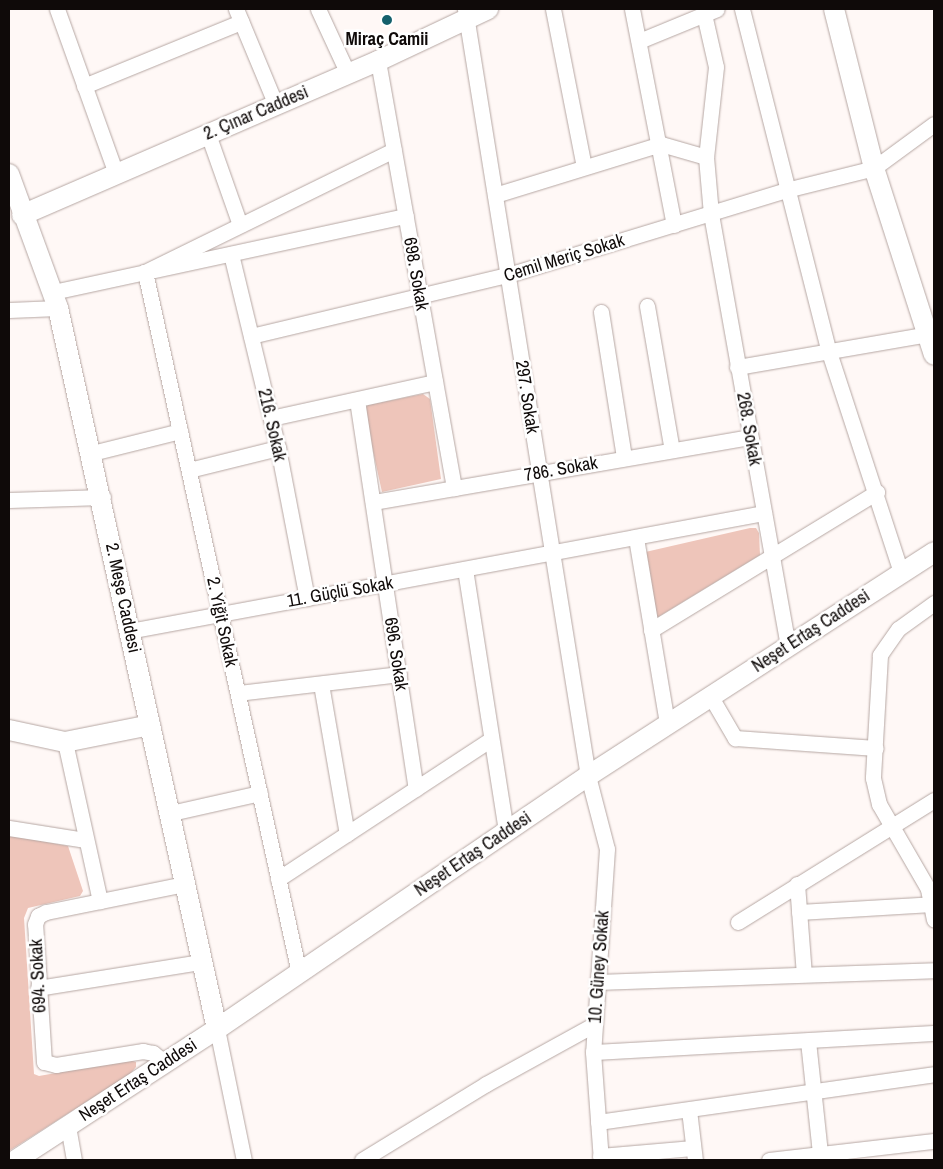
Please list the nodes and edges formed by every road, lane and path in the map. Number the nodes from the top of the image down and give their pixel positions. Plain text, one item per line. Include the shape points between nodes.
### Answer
1 (59, 9) edge
2 (318, 9) edge
3 (488, 9) edge
4 (553, 9) edge
5 (632, 9) edge
6 (742, 9) edge
7 (834, 9) edge
8 (710, 11) edge
9 (466, 14) edge
10 (239, 15) edge
11 (639, 41) junction
12 (378, 60) junction
13 (348, 74) junction
14 (84, 86) junction
15 (276, 105) junction
16 (934, 124) edge
17 (208, 134) junction
18 (661, 144) junction
19 (394, 150) junction
20 (706, 157) junction
21 (584, 167) junction
22 (874, 168) junction
23 (9, 174) edge
24 (116, 174) junction
25 (790, 189) junction
26 (495, 195) junction
27 (711, 214) junction
28 (16, 215) edge
29 (406, 216) junction
30 (240, 225) junction
31 (674, 225) junction
32 (231, 254) junction
33 (146, 272) junction
34 (508, 275) junction
35 (420, 298) junction
36 (55, 300) junction
37 (647, 306) dead end
38 (9, 310) edge
39 (601, 312) dead end
40 (929, 334) junction
41 (251, 336) junction
42 (828, 350) junction
43 (934, 355) edge
44 (737, 367) junction
45 (436, 382) junction
46 (357, 400) junction
47 (271, 418) junction
48 (180, 431) junction
49 (750, 437) junction
50 (278, 448) junction
51 (672, 450) junction
52 (92, 453) junction
53 (624, 458) junction
54 (189, 470) junction
55 (539, 474) junction
56 (454, 488) junction
57 (877, 492) junction
58 (102, 498) junction
59 (9, 500) edge
60 (373, 502) junction
61 (764, 513) junction
62 (636, 538) junction
63 (934, 552) edge
64 (551, 554) junction
65 (772, 554) junction
66 (465, 569) junction
67 (901, 572) junction
68 (385, 584) junction
69 (307, 598) junction
70 (934, 603) edge
71 (220, 614) junction
72 (651, 630) junction
73 (129, 631) junction
74 (788, 645) junction
75 (399, 674) junction
76 (321, 684) junction
77 (238, 693) junction
78 (711, 697) junction
79 (9, 716) edge
80 (666, 724) junction
81 (150, 725) junction
82 (9, 730) edge
83 (490, 740) junction
84 (65, 742) junction
85 (876, 748) junction
86 (588, 776) junction
87 (416, 789) junction
88 (260, 793) junction
89 (934, 800) edge
90 (171, 813) junction
91 (890, 825) junction
92 (9, 828) edge
93 (506, 831) junction
94 (347, 834) junction
95 (86, 840) junction
96 (278, 879) junction
97 (185, 884) junction
98 (797, 884) junction
99 (100, 901) junction
100 (932, 904) junction
101 (799, 912) junction
102 (934, 919) edge
103 (738, 922) dead end
104 (200, 962) junction
105 (934, 970) edge
106 (299, 973) junction
107 (804, 974) junction
108 (597, 982) junction
109 (38, 988) junction
110 (595, 1024) junction
111 (217, 1029) junction
112 (934, 1033) edge
113 (808, 1041) junction
114 (593, 1052) junction
115 (164, 1061) junction
116 (934, 1074) edge
117 (813, 1092) junction
118 (689, 1110) junction
119 (598, 1122) junction
120 (68, 1126) junction
121 (934, 1142) edge
122 (694, 1154) edge
123 (820, 1154) junction
124 (600, 1158) edge
125 (16, 1160) edge
126 (74, 1160) edge
127 (244, 1160) edge
128 (362, 1160) edge
129 (769, 1160) edge

1 - 14 street
2 - 13 street
3 - 9 street, 2. Çınar Caddesi
4 - 21 street
5 - 11 street
6 - 25 street
7 - 22 street
8 - 11 street
8 - 20 street, 268. Sokak via 716,67
9 - 12 street, 2. Çınar Caddesi
9 - 26 street, 297. Sokak
10 - 14 street
10 - 15 street
11 - 18 street
12 - 13 street, 2. Çınar Caddesi
12 - 19 street, 698. Sokak
13 - 15 street, 2. Çınar Caddesi
14 - 24 street
15 - 17 street, 2. Çınar Caddesi
16 - 22 street
17 - 24 street, 2. Çınar Caddesi
17 - 30 street
18 - 20 street
18 - 21 street
18 - 31 street
19 - 29 street, 698. Sokak
19 - 30 street
20 - 27 street, 268. Sokak
21 - 26 street
22 - 25 street, Cemil Meriç Sokak
22 - 40 street
23 - 28 street, 2. Meşe Caddesi
24 - 28 street, 2. Çınar Caddesi
25 - 27 street, Cemil Meriç Sokak
25 - 42 street
26 - 34 street, 297. Sokak
27 - 31 street, Cemil Meriç Sokak
27 - 44 street, 268. Sokak
28 - 36 street, 2. Meşe Caddesi
29 - 32 street
29 - 35 street, 698. Sokak
30 - 33 street
31 - 34 street, Cemil Meriç Sokak
32 - 33 street
32 - 41 street, 216. Sokak
33 - 36 street
33 - 48 street, 2. Yiğit Sokak
34 - 35 street, Cemil Meriç Sokak
34 - 55 street, 297. Sokak
35 - 41 street, Cemil Meriç Sokak
35 - 45 street, 698. Sokak
36 - 38 street
36 - 52 street, 2. Meşe Caddesi
37 - 51 street
39 - 53 street
40 - 42 street
40 - 43 street
41 - 47 street, 216. Sokak
42 - 44 street
42 - 57 street
44 - 49 street, 268. Sokak
45 - 46 street
45 - 56 street, 698. Sokak
46 - 47 street
46 - 60 street, 696. Sokak
47 - 50 street, 216. Sokak
48 - 52 street
48 - 54 street, 2. Yiğit Sokak
49 - 51 street, 786. Sokak
49 - 61 street, 268. Sokak
50 - 54 street
50 - 69 street, 216. Sokak
51 - 53 street, 786. Sokak
52 - 58 street, 2. Meşe Caddesi
53 - 55 street, 786. Sokak
54 - 71 street, 2. Yiğit Sokak
55 - 56 street, 786. Sokak
55 - 64 street, 297. Sokak
56 - 60 street, 786. Sokak
57 - 65 street
57 - 67 street
58 - 59 street
58 - 73 street, 2. Meşe Caddesi
60 - 68 street, 696. Sokak
61 - 62 street, 11. Güçlü Sokak
61 - 65 street, 268. Sokak
62 - 64 street, 11. Güçlü Sokak
62 - 72 street
63 - 67 street, Neşet Ertaş Caddesi
64 - 66 street, 11. Güçlü Sokak
64 - 86 street, 297. Sokak
65 - 72 street
65 - 74 street, 268. Sokak
66 - 68 street, 11. Güçlü Sokak
66 - 83 street
67 - 74 street, Neşet Ertaş Caddesi
68 - 69 street, 11. Güçlü Sokak
68 - 75 street, 696. Sokak
69 - 71 street, 11. Güçlü Sokak
70 - 85 street via 898,629 880,655
71 - 73 street, 11. Güçlü Sokak
71 - 77 street, 2. Yiğit Sokak
72 - 80 street
73 - 81 street, 2. Meşe Caddesi
74 - 78 street, Neşet Ertaş Caddesi
75 - 76 street
75 - 87 street, 696. Sokak
76 - 77 street
76 - 94 street
77 - 88 street, 2. Yiğit Sokak
78 - 80 street, Neşet Ertaş Caddesi
78 - 85 street via 735,738
79 - 82 street
80 - 86 street, Neşet Ertaş Caddesi
81 - 84 street
81 - 90 street, 2. Meşe Caddesi
82 - 84 street
83 - 87 street
83 - 93 street
84 - 95 street
85 - 91 street via 875,791
86 - 93 street, Neşet Ertaş Caddesi
86 - 108 street, 10. Güney Sokak via 607,849
87 - 94 street
88 - 90 street
88 - 96 street, 2. Yiğit Sokak
89 - 91 street
90 - 97 street, 2. Meşe Caddesi
91 - 98 street
91 - 100 street via 928,889
92 - 95 street
93 - 106 street, Neşet Ertaş Caddesi
94 - 96 street
95 - 99 street
96 - 106 street, 2. Yiğit Sokak
97 - 99 street, 694. Sokak
97 - 104 street, 2. Meşe Caddesi
98 - 101 street
98 - 103 street
99 - 109 street, 694. Sokak via 38,916
100 - 101 street
100 - 102 street
101 - 107 street
104 - 109 street
104 - 111 street, 2. Meşe Caddesi
105 - 107 street
106 - 111 street, Neşet Ertaş Caddesi
107 - 108 street
108 - 110 street, 10. Güney Sokak
109 - 115 street, 694. Sokak via 42,1056 47,1065 143,1051
110 - 114 street, 10. Güney Sokak
110 - 128 street via 486,1084
111 - 115 street, Neşet Ertaş Caddesi
111 - 127 street
112 - 113 street
113 - 114 street
113 - 117 street
114 - 119 street, 10. Güney Sokak
115 - 120 street, Neşet Ertaş Caddesi
116 - 117 street
117 - 118 street
117 - 123 street
118 - 119 street
118 - 122 street
119 - 124 street, 10. Güney Sokak
120 - 125 street, Neşet Ertaş Caddesi
120 - 126 street
121 - 123 street
122 - 124 street
123 - 129 street

